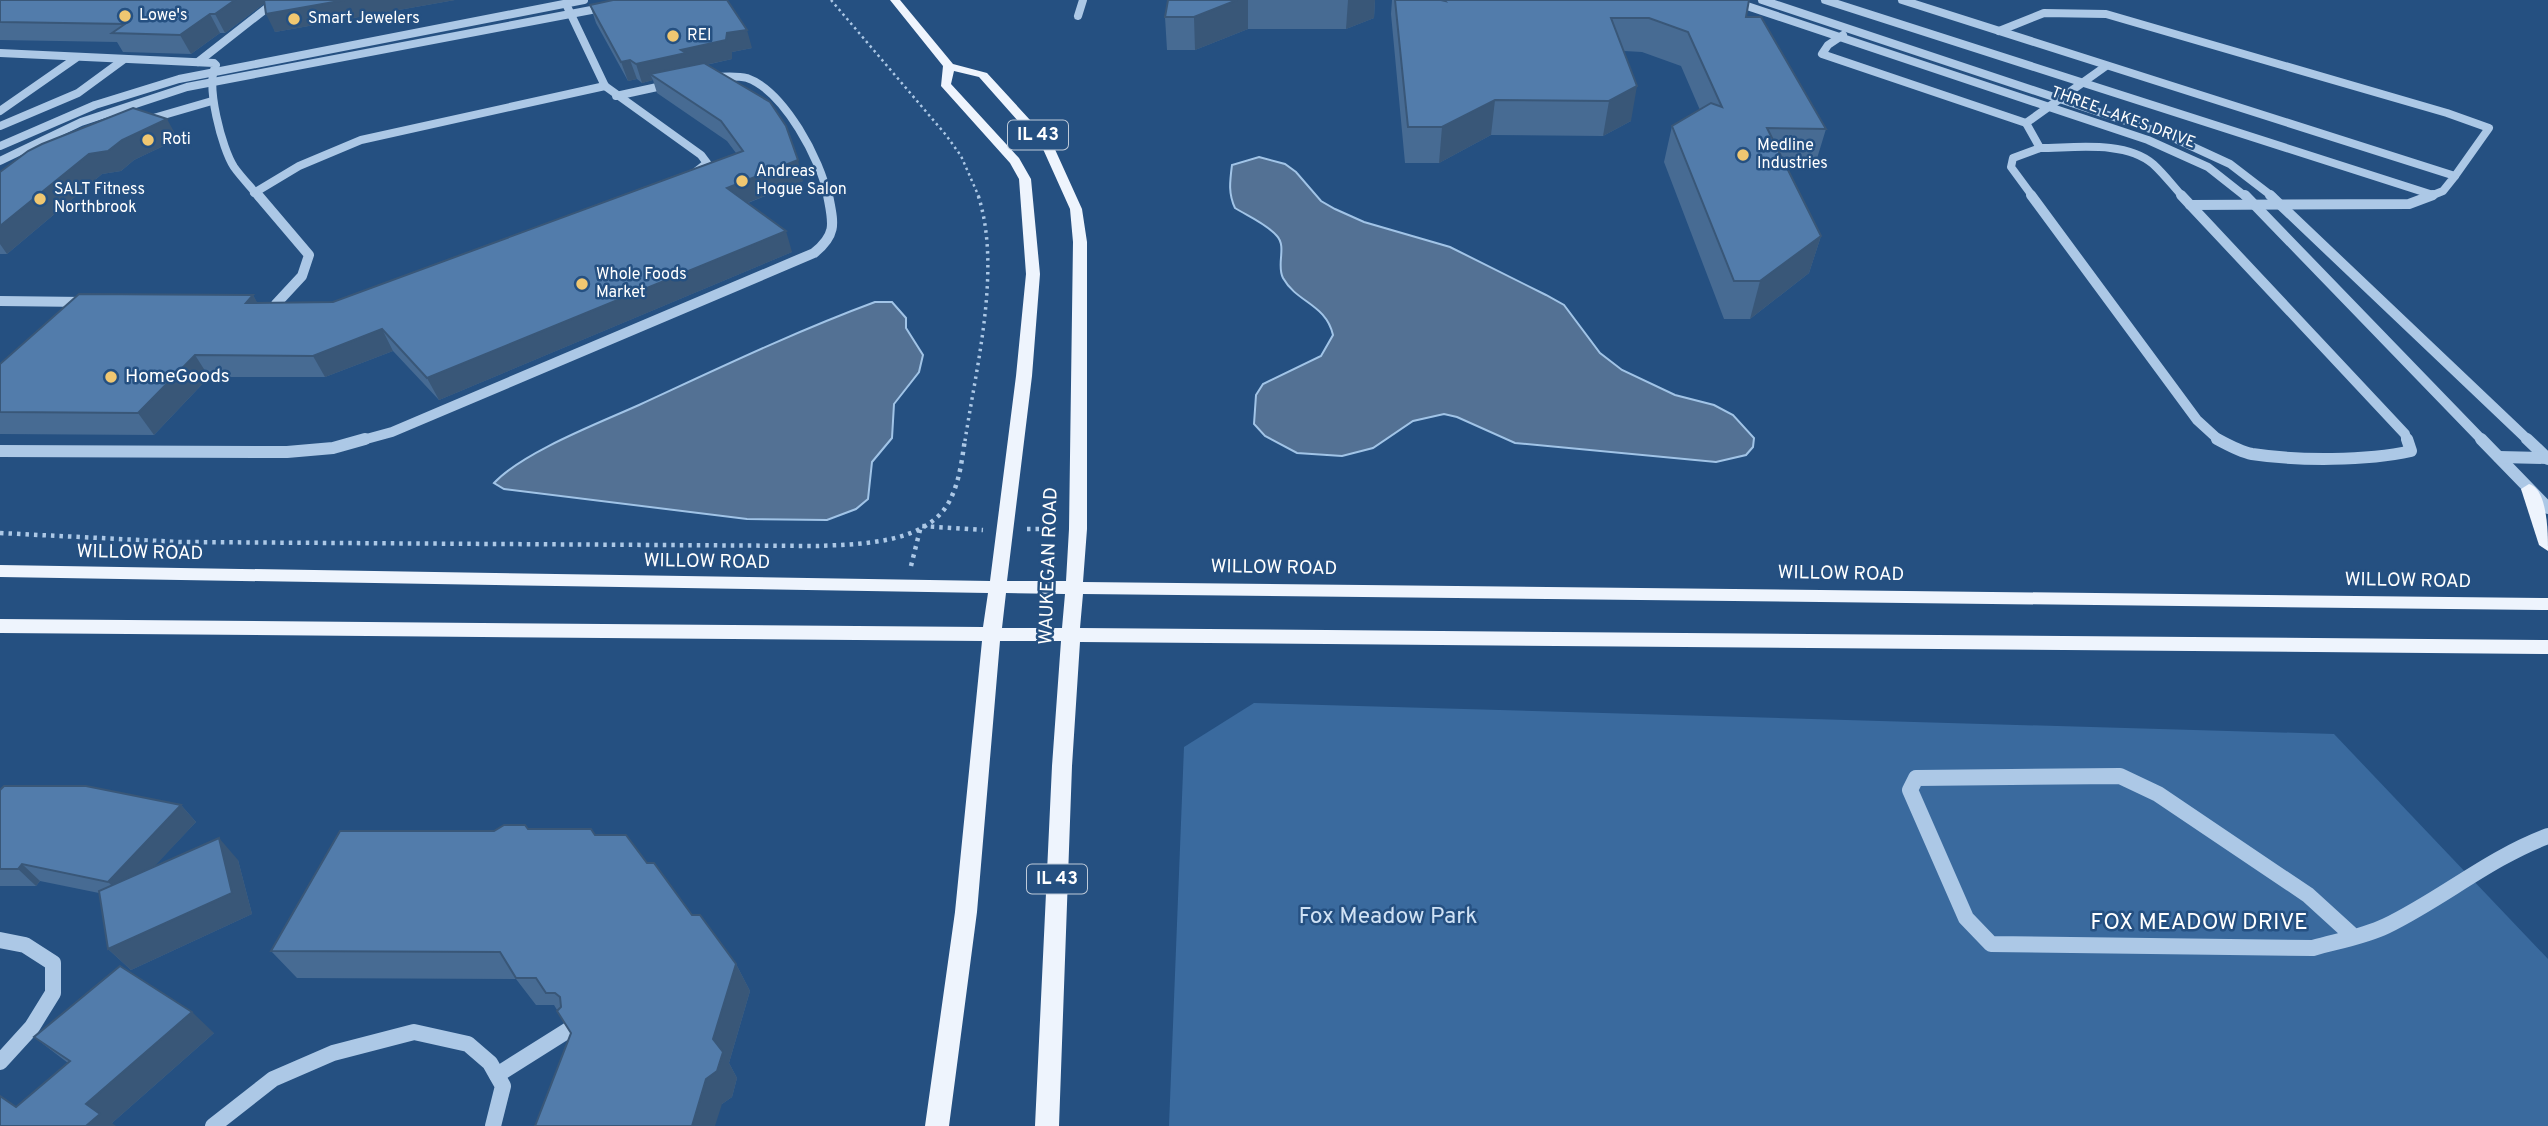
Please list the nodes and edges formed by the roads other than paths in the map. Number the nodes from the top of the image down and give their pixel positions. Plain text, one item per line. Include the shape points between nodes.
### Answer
1 (277, 0) edge
2 (584, 0) edge
3 (895, 0) edge
4 (1083, 0) edge
5 (1729, 0) edge
6 (1825, 0) edge
7 (1902, 0) edge
8 (1768, 1) edge
9 (620, 5) edge
10 (568, 9) junction
11 (1755, 9) junction
12 (1078, 16) dead end
13 (1853, 30) junction
14 (1999, 31) junction
15 (1840, 37) junction
16 (0, 54) edge
17 (76, 58) junction
18 (123, 60) junction
19 (198, 62) junction
20 (949, 66) junction
21 (2106, 66) junction
22 (212, 72) junction
23 (696, 79) edge
24 (683, 82) edge
25 (2081, 82) junction
26 (211, 83) junction
27 (605, 86) junction
28 (616, 96) junction
29 (2062, 99) junction
30 (212, 101) junction
31 (2050, 107) junction
32 (0, 111) edge
33 (2026, 123) junction
34 (0, 126) edge
35 (128, 127) edge
36 (0, 146) edge
37 (2040, 148) junction
38 (0, 161) edge
39 (2455, 176) junction
40 (685, 178) edge
41 (254, 193) junction
42 (2433, 195) junction
43 (2254, 204) junction
44 (2190, 205) junction
45 (2285, 206) junction
46 (0, 302) edge
47 (91, 302) edge
48 (262, 304) edge
49 (276, 304) junction
50 (287, 304) edge
51 (0, 451) edge
52 (2499, 457) junction
53 (2548, 458) edge
54 (2529, 489) junction
55 (2548, 508) edge
56 (2548, 545) edge
57 (0, 571) edge
58 (997, 586) junction
59 (1074, 587) junction
60 (2548, 604) edge
61 (0, 626) edge
62 (992, 632) junction
63 (1071, 633) junction
64 (2548, 648) edge
65 (2548, 836) edge
66 (2353, 936) junction
67 (0, 940) edge
68 (570, 1029) edge
69 (0, 1062) edge
70 (497, 1075) junction
71 (213, 1126) edge
72 (493, 1126) edge
73 (937, 1126) edge
74 (1047, 1126) edge

1 - 19 street
2 - 10 street
3 - 20 main road, IL 43
4 - 12 street
5 - 11 street, THREE LAKES DRIVE
6 - 25 street
7 - 14 street
8 - 11 street
8 - 13 street, THREE LAKES DRIVE
9 - 10 street
10 - 22 street
10 - 26 street
10 - 27 street
11 - 15 street, THREE LAKES DRIVE
13 - 15 street
13 - 29 street, THREE LAKES DRIVE
14 - 21 street
14 - 39 street via 2044,13 2106,14 2489,128
15 - 31 street, THREE LAKES DRIVE
15 - 33 street via 1822,54
16 - 17 street
17 - 18 street
17 - 32 street
18 - 19 street
18 - 34 street via 78,93
19 - 22 street via 214,63
20 - 58 main road, IL 43 via 945,84 1016,161 1025,179 1032,246 1024,376
20 - 59 main road, WAUKEGAN ROAD / IL 43 via 983,75 1049,148 1076,209 1080,242
21 - 25 street
21 - 39 street
22 - 26 street
22 - 36 street via 121,96
23 - 51 street via 754,79 786,110 813,153 827,189 834,225 824,247 402,428 344,445 287,452
24 - 28 street
25 - 29 street
25 - 42 street
26 - 30 street
26 - 38 street via 80,122
27 - 28 street
27 - 41 street via 361,140 299,166
28 - 40 street via 701,155 705,168
29 - 31 street
29 - 45 street, THREE LAKES DRIVE via 2211,153
30 - 35 street
30 - 41 street via 232,165
31 - 33 street
31 - 43 street, THREE LAKES DRIVE via 2191,158 2227,179
33 - 37 street
37 - 44 street via 2142,155
37 - 44 street via 2013,158 2011,167 2189,409 2218,440 2250,454 2383,457 2411,451 2405,434
39 - 42 street via 2443,191
41 - 49 street via 309,255 303,274
42 - 45 street via 2409,204
43 - 44 street
43 - 45 street
43 - 52 street, THREE LAKES DRIVE
45 - 53 street, THREE LAKES DRIVE
46 - 47 street
48 - 49 street
49 - 50 street
52 - 53 street
52 - 54 street, THREE LAKES DRIVE
54 - 55 street, THREE LAKES DRIVE
54 - 56 main road
57 - 58 main road, WILLOW ROAD
58 - 59 main road, WILLOW ROAD
58 - 62 main road, IL 43
59 - 60 main road, WILLOW ROAD
59 - 63 main road, WAUKEGAN ROAD / IL 43
61 - 62 main road
62 - 63 main road
62 - 73 main road, IL 43 via 966,912
63 - 64 main road
63 - 74 main road, WAUKEGAN ROAD / IL 43
65 - 66 street, FOX MEADOW DRIVE via 2522,844 2385,926
66 - 66 street, FOX MEADOW DRIVE via 2313,948 1991,944 1966,918 1910,790 1916,778 2120,776 2158,794 2308,895
67 - 69 street via 25,945 53,963 53,993 32,1027
68 - 70 street
70 - 71 street via 468,1044 414,1032 332,1053 274,1079
70 - 72 street via 503,1086

